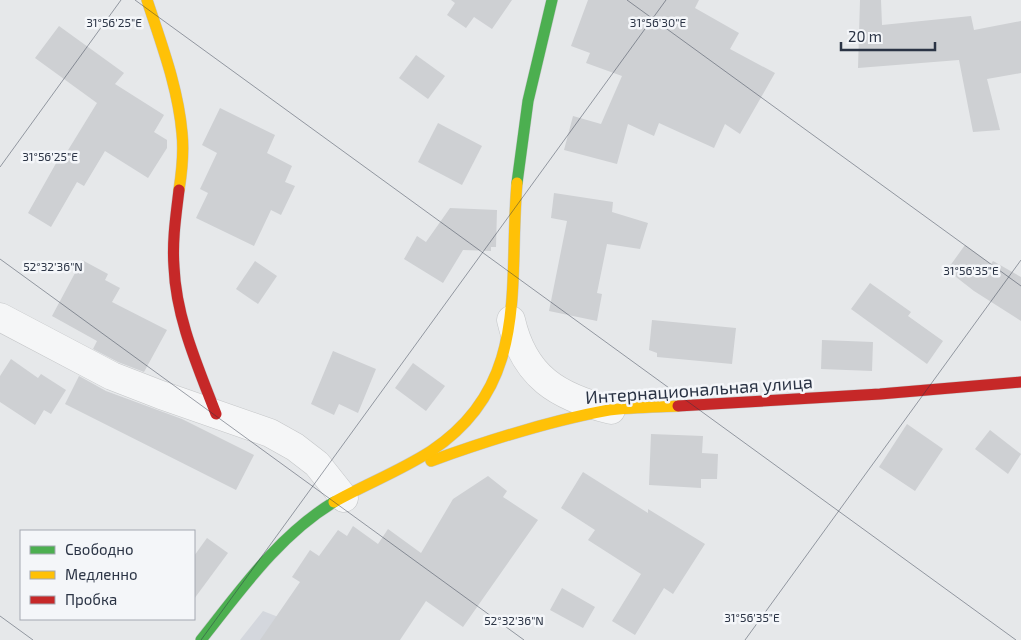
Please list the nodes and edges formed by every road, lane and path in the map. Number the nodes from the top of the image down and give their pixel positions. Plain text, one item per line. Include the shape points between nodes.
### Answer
1 (146, 0) edge
2 (552, 0) edge
3 (0, 317) edge
4 (511, 320) junction
5 (1021, 382) edge
6 (612, 410) junction
7 (216, 414) junction
8 (388, 476) junction
9 (344, 498) junction
10 (201, 640) edge

1 - 7 street via 182,128 173,236 175,285 182,322
2 - 4 street, Интернациональная улица via 530,88 523,135 516,197
3 - 7 street via 112,376
4 - 6 street via 522,354 543,379 570,397
4 - 8 street, Интернациональная улица via 504,356 492,386 472,416 441,445
5 - 6 street, Интернациональная улица
6 - 8 street, Интернациональная улица via 530,427
7 - 9 street via 270,433 296,447 317,464
8 - 9 street, Интернациональная улица
9 - 10 street, Интернациональная улица via 302,526 259,570

